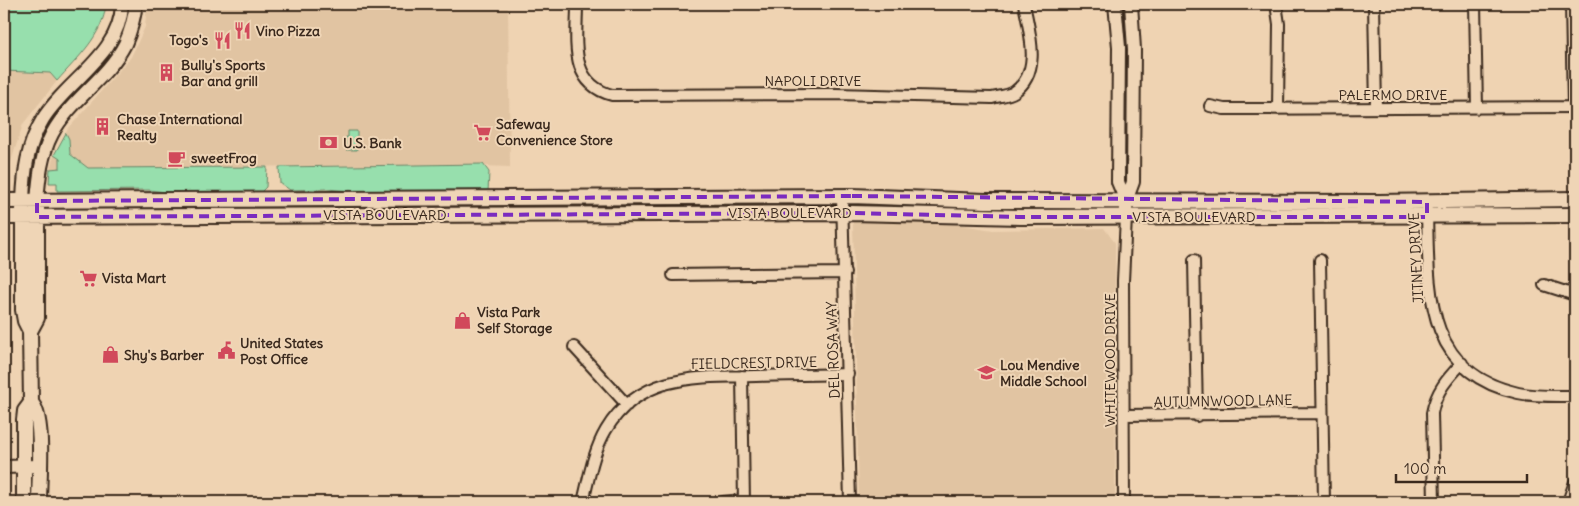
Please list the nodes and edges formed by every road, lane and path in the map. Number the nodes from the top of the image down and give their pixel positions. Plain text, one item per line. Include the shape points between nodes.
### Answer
1 (122, 4) edge
2 (136, 4) edge
3 (577, 4) edge
4 (1024, 4) edge
5 (1115, 4) edge
6 (1131, 4) edge
7 (1276, 4) edge
8 (1374, 4) edge
9 (1475, 4) edge
10 (1571, 4) edge
11 (1210, 106) dead end
12 (1574, 107) edge
13 (1376, 108) junction
14 (1477, 108) junction
15 (1278, 109) junction
16 (842, 196) junction
17 (1575, 199) edge
18 (4, 201) edge
19 (23, 201) junction
20 (37, 201) junction
21 (1126, 201) junction
22 (1427, 202) junction
23 (842, 213) junction
24 (1575, 215) edge
25 (22, 217) junction
26 (37, 217) junction
27 (1126, 217) junction
28 (1427, 217) junction
29 (4, 218) edge
30 (1194, 260) dead end
31 (1320, 260) dead end
32 (845, 273) junction
33 (673, 275) dead end
34 (1544, 285) dead end
35 (1575, 295) edge
36 (30, 331) junction
37 (574, 347) dead end
38 (1462, 363) junction
39 (848, 374) junction
40 (742, 376) junction
41 (1575, 396) edge
42 (31, 404) junction
43 (627, 405) junction
44 (1322, 413) junction
45 (1124, 415) junction
46 (1197, 416) junction
47 (4, 466) edge
48 (24, 466) junction
49 (39, 466) junction
50 (1575, 484) edge
51 (744, 501) edge
52 (24, 502) edge
53 (39, 502) edge
54 (583, 502) edge
55 (723, 502) edge
56 (850, 502) edge
57 (1124, 502) edge
58 (1324, 502) edge
59 (1434, 502) edge
60 (1568, 502) edge

1 - 19 street via 119,23 109,43 53,105 39,126 27,159
2 - 20 street via 132,27 124,45 52,135 41,164
3 - 4 street, NAPOLI DRIVE via 578,62 586,80 599,91 619,96 836,94 992,98 1013,93 1024,83 1031,63 1032,44
5 - 21 street via 1119,47 1118,182
6 - 21 street via 1133,182
7 - 15 street via 1280,24
8 - 13 street
9 - 14 street
10 - 12 street
11 - 15 street, PALERMO DRIVE
12 - 14 street, PALERMO DRIVE
13 - 14 street, PALERMO DRIVE
13 - 15 street, PALERMO DRIVE
16 - 20 main road, VISTA BOULEVARD
16 - 21 main road, VISTA BOULEVARD
16 - 23 street, DEL ROSA WAY
17 - 22 main road, VISTA BOULEVARD
18 - 19 main road, VISTA BOULEVARD
19 - 20 main road, VISTA BOULEVARD
19 - 25 main road
20 - 26 main road
21 - 22 main road, VISTA BOULEVARD
21 - 27 street
22 - 28 street, JITNEY DRIVE
23 - 26 main road, VISTA BOULEVARD
23 - 27 main road, VISTA BOULEVARD
23 - 32 street, DEL ROSA WAY
24 - 28 main road, VISTA BOULEVARD
25 - 26 main road, VISTA BOULEVARD
25 - 29 main road, VISTA BOULEVARD
25 - 36 main road via 23,310
26 - 36 main road via 37,318
27 - 28 main road, VISTA BOULEVARD
27 - 45 street, WHITEWOOD DRIVE
28 - 38 street, JITNEY DRIVE via 1432,309 1442,336
30 - 46 street
31 - 44 street
32 - 33 street
32 - 39 street, DEL ROSA WAY
34 - 35 street
36 - 42 main road
37 - 43 street
38 - 41 street, JITNEY DRIVE via 1488,382 1511,391 1536,396
38 - 59 street via 1445,381 1434,401
39 - 40 street, FIELDCREST DRIVE
39 - 56 street, DEL ROSA WAY
40 - 43 street, FIELDCREST DRIVE via 674,380 644,392
40 - 51 street
42 - 48 main road via 25,411
42 - 49 main road via 35,407 39,423
43 - 54 street, FIELDCREST DRIVE via 600,441
44 - 46 street, AUTUMNWOOD LANE
44 - 58 street
45 - 46 street, AUTUMNWOOD LANE
45 - 57 street, WHITEWOOD DRIVE
47 - 48 street
48 - 49 street
48 - 52 main road
49 - 53 main road
50 - 60 street
51 - 55 street

